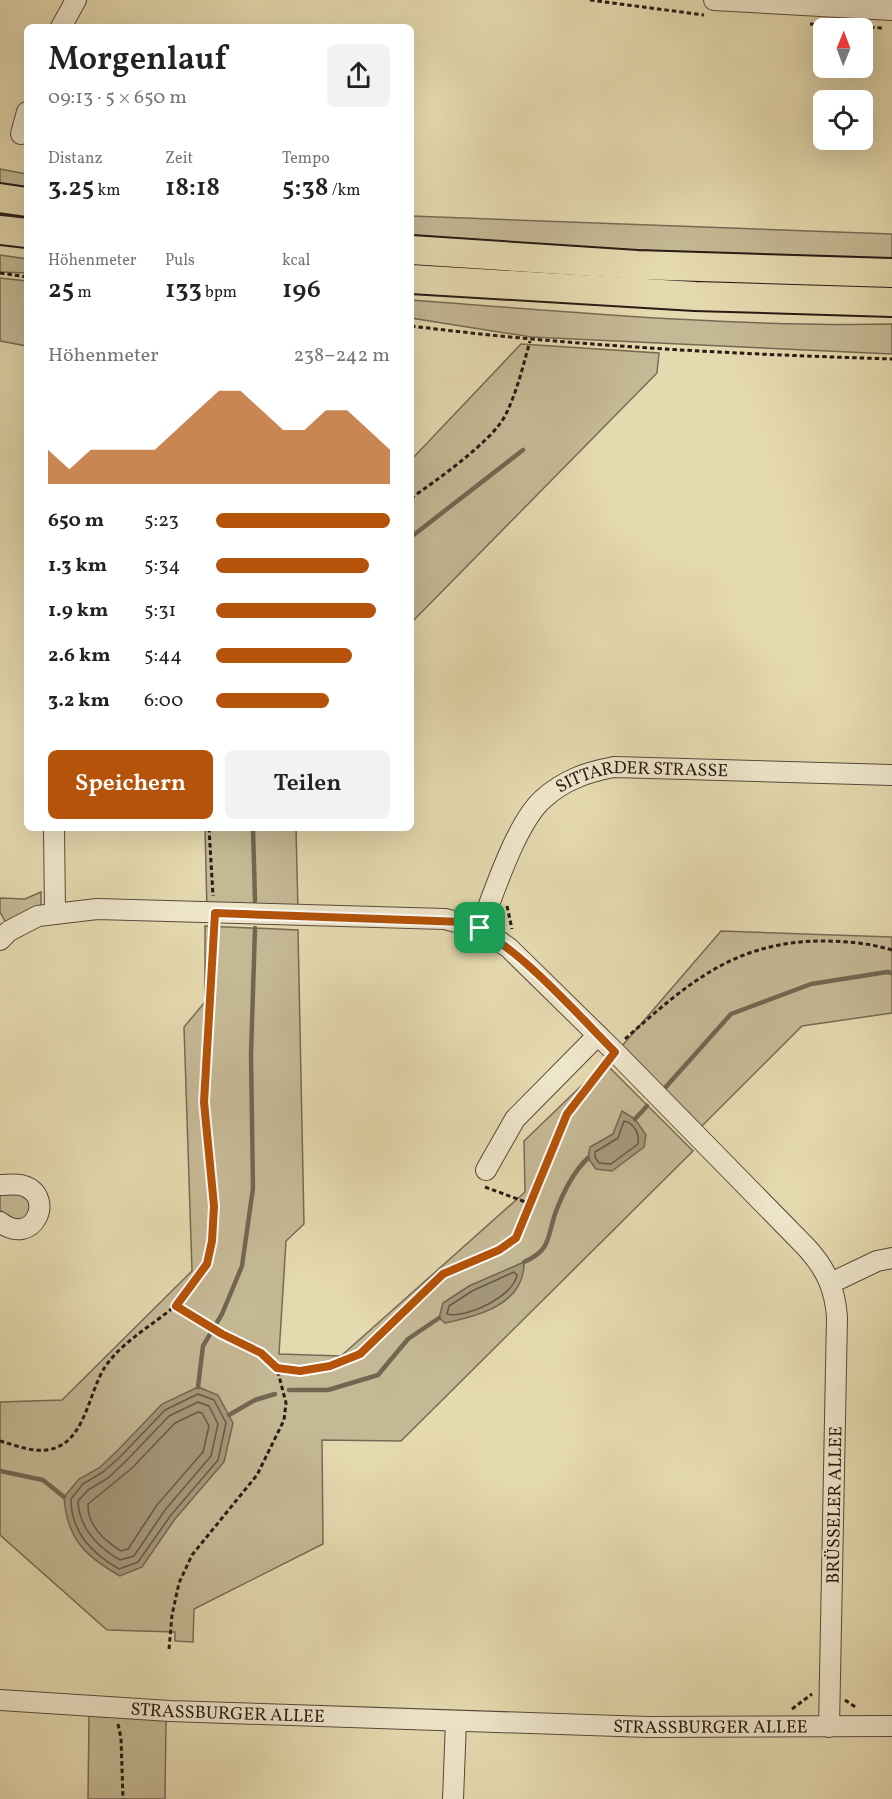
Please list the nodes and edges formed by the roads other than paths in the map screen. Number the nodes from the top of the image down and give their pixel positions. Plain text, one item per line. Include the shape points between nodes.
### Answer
1 (76, 0) edge
2 (714, 0) edge
3 (866, 4) edge
4 (892, 10) edge
5 (63, 24) edge
6 (24, 123) edge
7 (21, 134) dead end
8 (0, 198) edge
9 (24, 202) edge
10 (0, 230) edge
11 (24, 233) edge
12 (414, 250) edge
13 (892, 273) edge
14 (414, 279) edge
15 (892, 302) edge
16 (892, 775) edge
17 (54, 831) edge
18 (55, 912) junction
19 (480, 928) junction
20 (0, 940) edge
21 (598, 1035) junction
22 (485, 1179) road end
23 (0, 1185) edge
24 (0, 1222) edge
25 (892, 1258) edge
26 (831, 1283) junction
27 (0, 1700) edge
28 (456, 1721) junction
29 (892, 1726) edge
30 (829, 1727) junction
31 (453, 1799) edge

1 - 5 street
2 - 3 street
3 - 4 street
6 - 7 street
8 - 9 highway
10 - 11 highway
12 - 13 highway via 637,265
14 - 15 highway via 695,296
16 - 19 street, SITTARDER STRASSE via 614,768 576,777 542,800 519,835
17 - 18 street
18 - 19 street, BRÜSSELER ALLEE via 97,909 445,919
18 - 20 street, BRÜSSELER ALLEE via 38,916
19 - 21 street, BRÜSSELER ALLEE via 509,948
21 - 22 street via 515,1119
21 - 26 street, BRÜSSELER ALLEE via 807,1248
23 - 24 street via 32,1190 40,1209 34,1222 22,1230
25 - 26 street
26 - 30 street, BRÜSSELER ALLEE via 837,1317 818,1694
27 - 28 street, STRASSBURGER ALLEE
28 - 30 street, STRASSBURGER ALLEE
28 - 31 street
29 - 30 street, STRASSBURGER ALLEE

